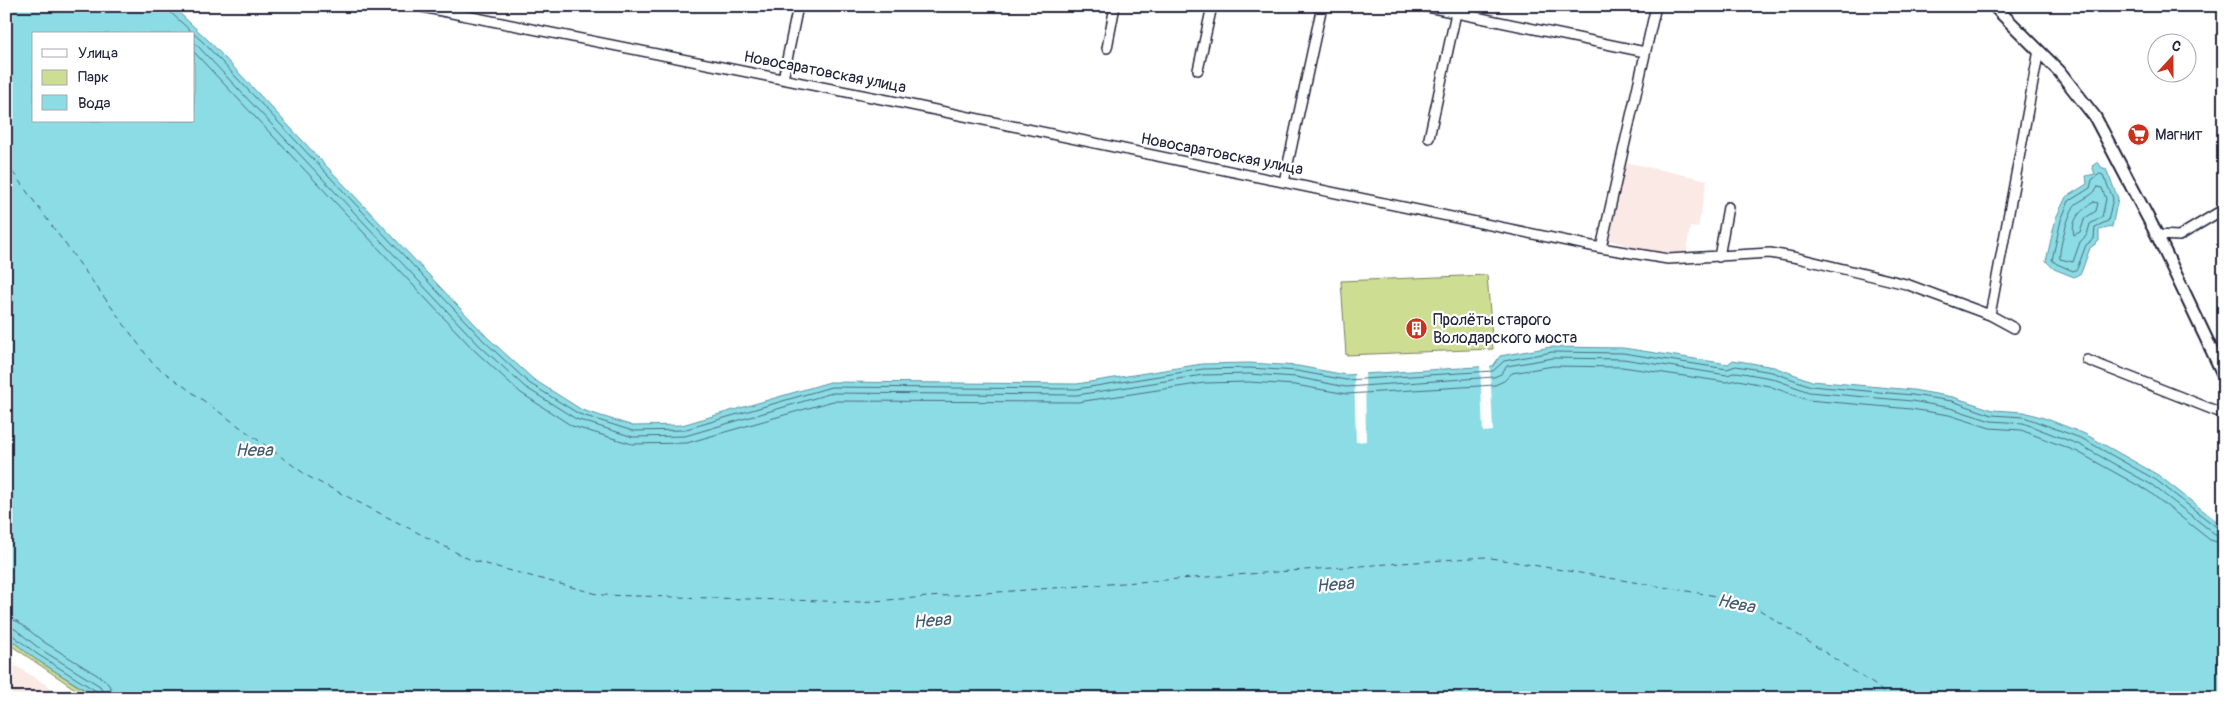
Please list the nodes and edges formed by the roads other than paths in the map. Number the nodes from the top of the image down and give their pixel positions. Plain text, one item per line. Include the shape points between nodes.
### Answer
1 (417, 6) edge
2 (798, 6) edge
3 (1115, 6) edge
4 (1212, 6) edge
5 (1322, 6) edge
6 (1423, 6) edge
7 (1656, 6) edge
8 (1994, 6) edge
9 (1456, 13) junction
10 (1107, 48) dead end
11 (2039, 50) junction
12 (1645, 52) junction
13 (1198, 70) dead end
14 (783, 79) junction
15 (1429, 138) dead end
16 (1284, 182) junction
17 (1728, 207) dead end
18 (2224, 209) edge
19 (2157, 235) junction
20 (1601, 248) junction
21 (1719, 257) junction
22 (1990, 315) junction
23 (2014, 328) dead end
24 (2087, 360) dead end
25 (2224, 376) edge
26 (2224, 414) edge

1 - 14 street, Новосаратовская улица
2 - 14 street
3 - 10 street
4 - 13 street
5 - 16 street
6 - 9 street
7 - 12 street
8 - 11 main road
9 - 12 street
9 - 15 street
11 - 19 main road via 2076,90 2095,117
11 - 22 street
12 - 20 street
14 - 16 street, Новосаратовская улица
16 - 20 street, Новосаратовская улица
17 - 21 street
18 - 19 street via 2179,236
19 - 25 main road
20 - 21 street, Новосаратовская улица via 1668,259
21 - 22 street, Новосаратовская улица via 1770,253 1798,258 1906,284
22 - 23 street, Новосаратовская улица
24 - 26 street

